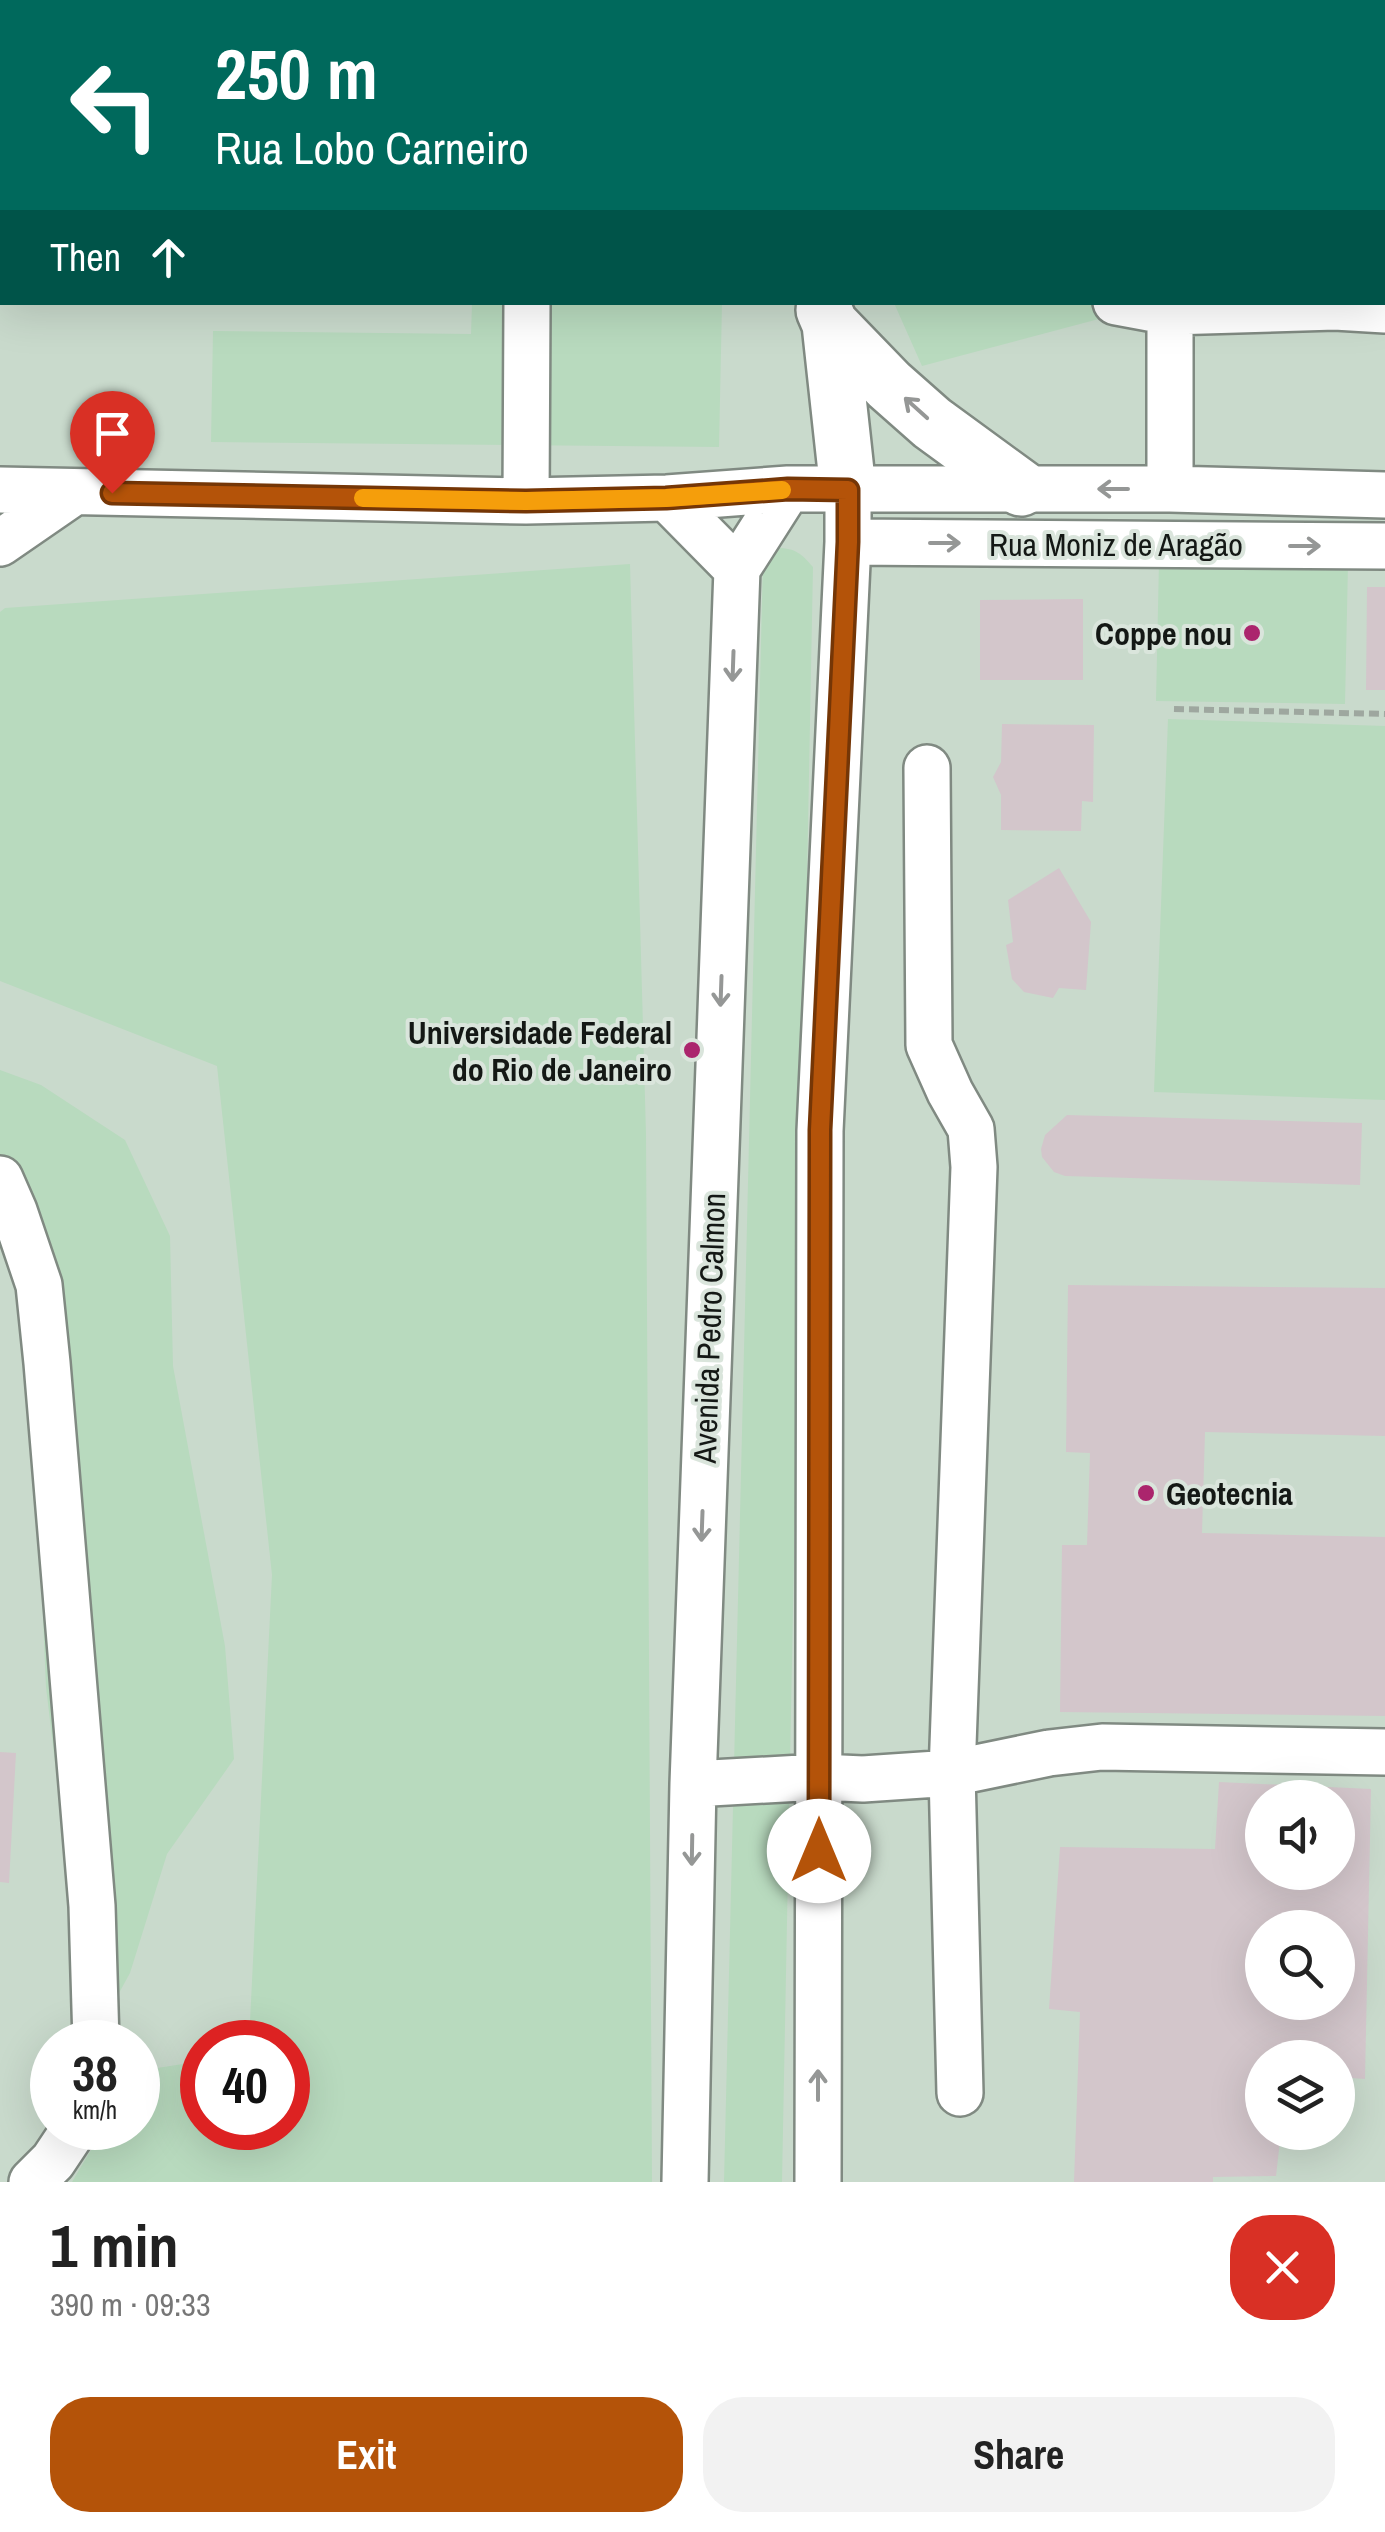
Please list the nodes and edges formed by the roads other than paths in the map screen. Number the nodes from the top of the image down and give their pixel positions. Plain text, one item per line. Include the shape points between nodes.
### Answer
1 (527, 305) edge
2 (1132, 305) edge
3 (1385, 310) edge
4 (1170, 312) junction
5 (825, 313) edge
6 (1021, 488) junction
7 (788, 489) junction
8 (1170, 489) junction
9 (0, 490) edge
10 (74, 492) junction
11 (1385, 494) edge
12 (666, 498) junction
13 (526, 501) junction
14 (848, 516) junction
15 (0, 543) edge
16 (1385, 546) edge
17 (736, 569) junction
18 (928, 768) dead end
19 (0, 1180) edge
20 (1385, 1752) edge
21 (952, 1773) junction
22 (819, 1777) junction
23 (693, 1784) junction
24 (95, 2020) edge
25 (960, 2093) dead end
26 (60, 2150) edge
27 (32, 2182) edge
28 (686, 2182) edge
29 (818, 2182) edge

1 - 13 street
2 - 4 street
3 - 4 street
4 - 8 street
6 -> 5 highway via 932,423
5 - 14 highway
8 -> 6 street, Rua Moniz de Aragão
6 - 14 street, Rua Moniz de Aragão
7 - 12 street
7 - 14 street
7 - 17 street
8 - 11 street, Rua Moniz de Aragão
9 - 10 street
10 - 13 street
10 - 15 street
12 - 13 street
12 - 17 street
14 -> 16 street, Rua Moniz de Aragão
14 - 22 street via 820,1130
17 -> 23 street, Avenida Pedro Calmon
18 - 21 street via 929,1044 971,1129 974,1167
19 - 24 street via 39,1284 92,1906
20 - 21 street via 1102,1747
21 - 22 street
21 - 25 street
22 - 23 street
29 -> 22 street
23 -> 28 street, Avenida Pedro Calmon
26 - 27 street

